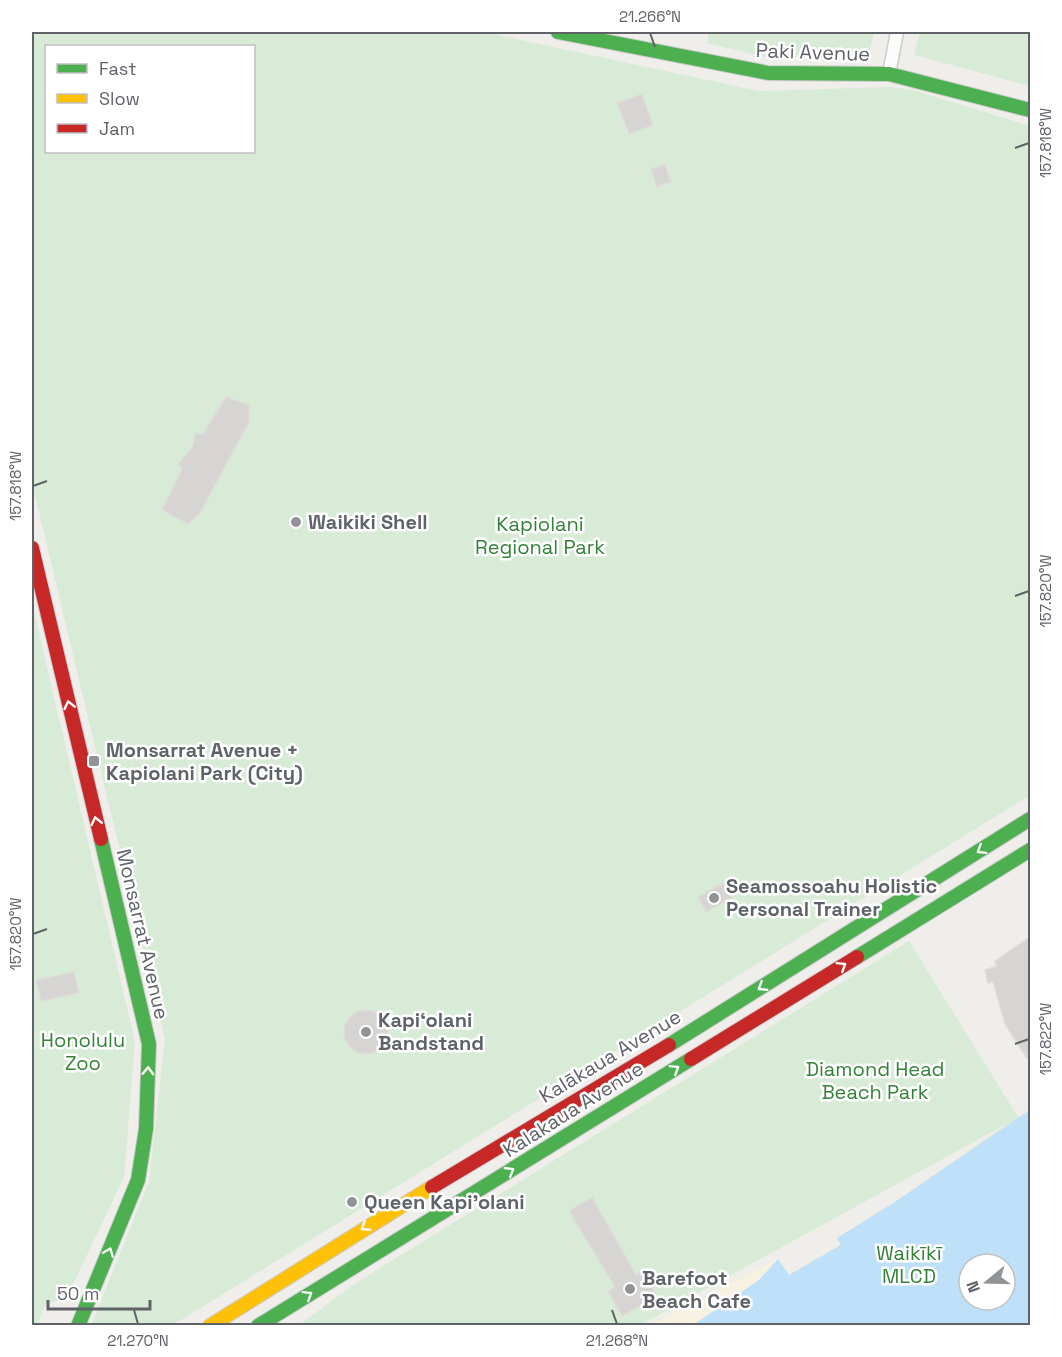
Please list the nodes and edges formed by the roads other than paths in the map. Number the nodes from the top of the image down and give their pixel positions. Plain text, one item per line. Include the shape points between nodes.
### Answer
1 (558, 32) edge
2 (897, 32) edge
3 (889, 74) junction
4 (1030, 110) edge
5 (32, 548) edge
6 (1030, 819) edge
7 (1030, 850) edge
8 (78, 1326) edge
9 (210, 1326) edge
10 (258, 1326) edge

1 - 3 street, Paki Avenue via 768,73
2 - 3 street
3 - 4 street, Paki Avenue
8 -> 5 street, Monsarrat Avenue via 138,1180 146,1129 148,1044
6 -> 9 street, Kalākaua Avenue via 745,999 374,1222
10 -> 7 street, Kalakaua Avenue

